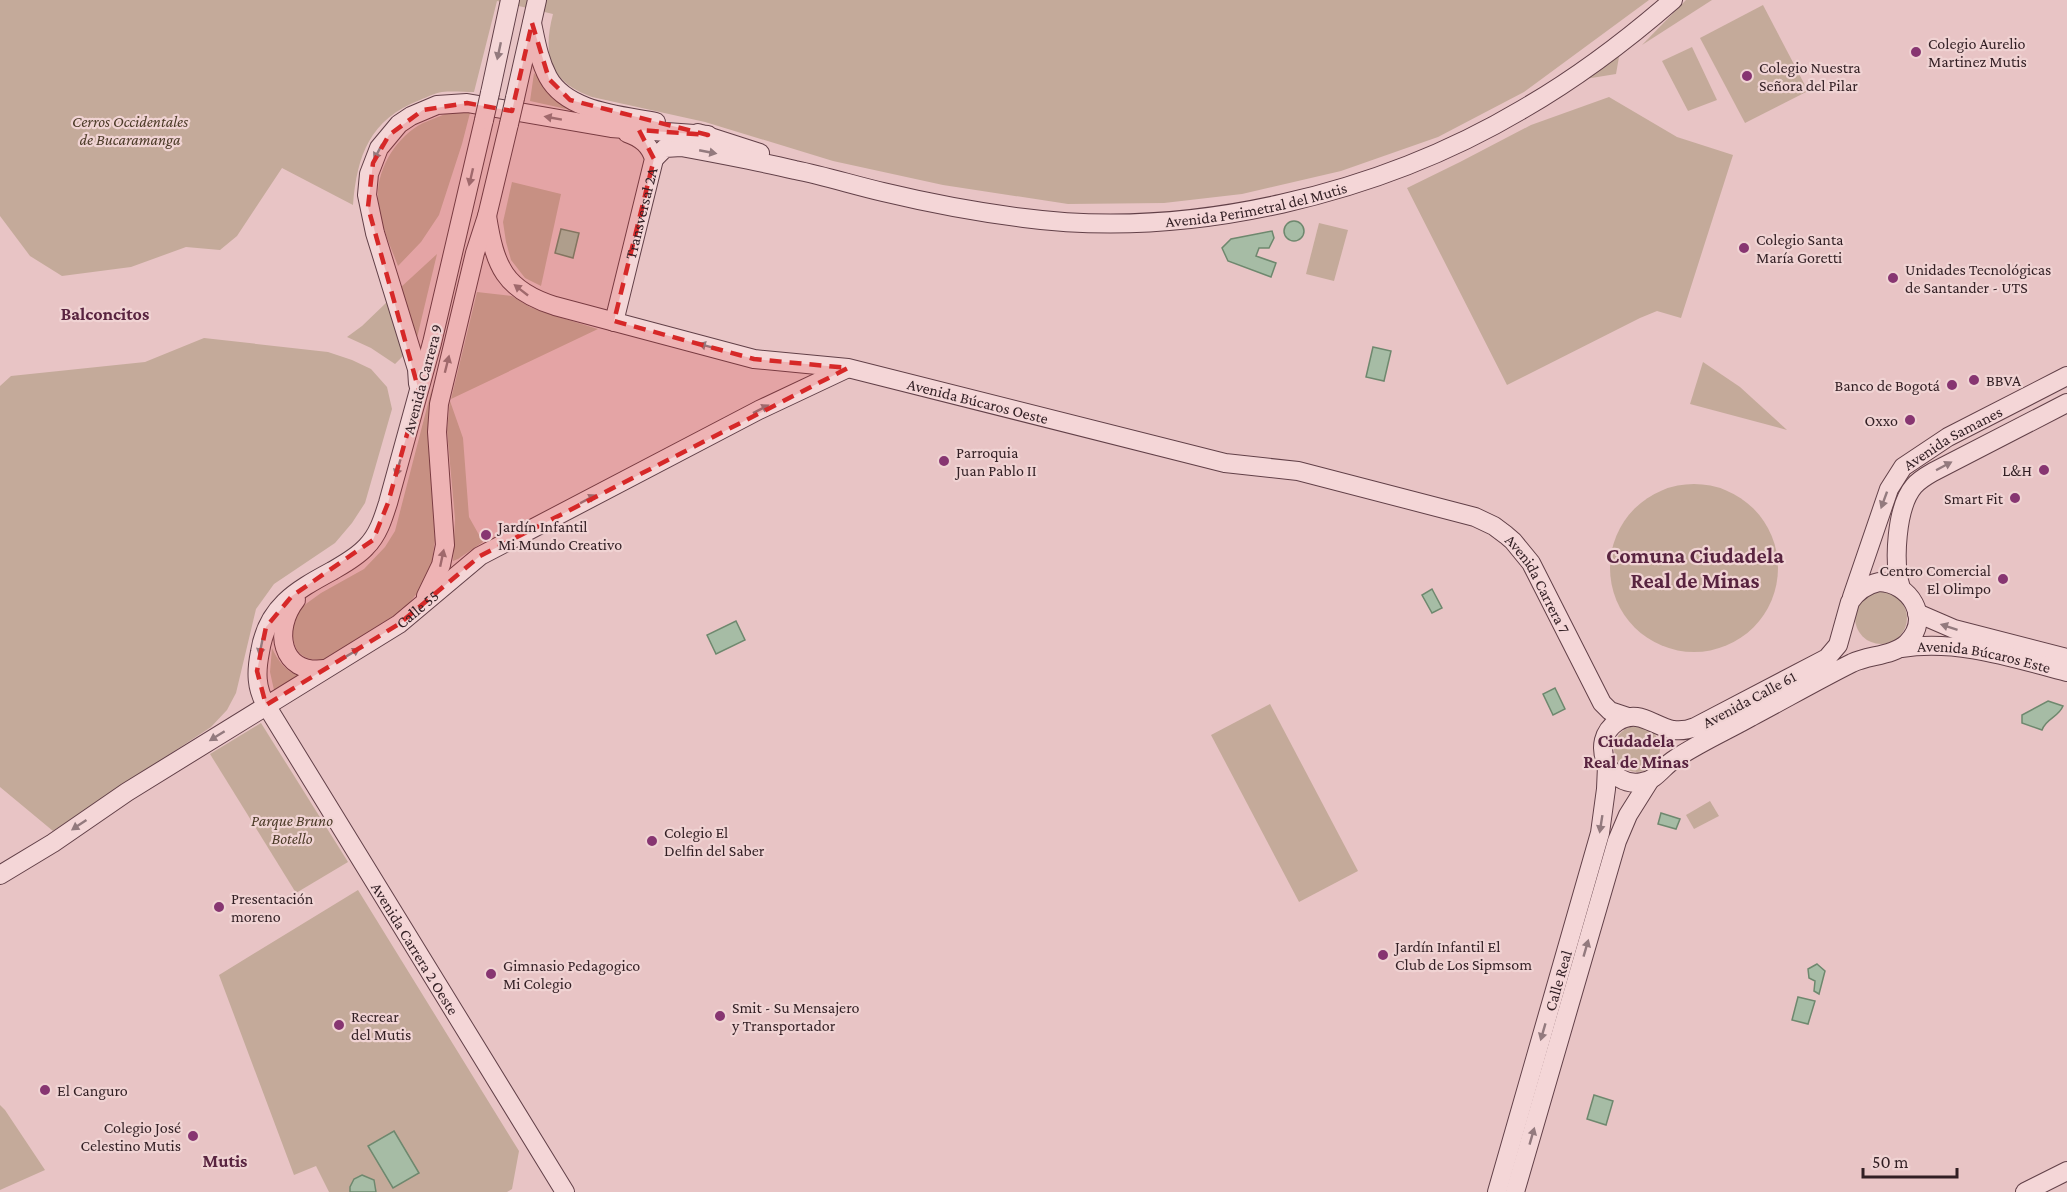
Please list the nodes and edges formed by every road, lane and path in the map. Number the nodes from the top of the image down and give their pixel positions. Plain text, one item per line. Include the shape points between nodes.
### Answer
1 (1673, 0) edge
2 (509, 4) edge
3 (534, 12) edge
4 (611, 128) junction
5 (708, 135) junction
6 (654, 159) junction
7 (794, 169) junction
8 (487, 216) junction
9 (614, 321) junction
10 (848, 368) junction
11 (2067, 376) edge
12 (419, 391) junction
13 (2067, 403) edge
14 (1513, 541) junction
15 (308, 584) junction
16 (1901, 588) junction
17 (1850, 602) junction
18 (417, 610) junction
19 (1917, 613) junction
20 (1901, 648) junction
21 (2067, 658) edge
22 (325, 669) junction
23 (2067, 672) edge
24 (266, 705) junction
25 (1628, 717) junction
26 (1603, 743) junction
27 (1607, 766) junction
28 (1650, 780) junction
29 (0, 875) edge
30 (2067, 1171) edge
31 (564, 1192) edge
32 (1497, 1192) edge
33 (1515, 1192) edge
34 (2025, 1192) edge

1 - 7 main road, Avenida Perimetral del Mutis via 1581,71 1475,136 1404,167 1261,208 1134,223 1025,218 925,201
2 -> 12 main road, Avenida Carrera 9, bridge
3 - 5 main road via 541,62 558,91 570,100 585,107
3 - 8 main road, Avenida Carrera 9, bridge
4 - 5 main road
4 - 6 main road, Transversal 2A via 640,138
4 -> 12 main road via 452,103 411,116 379,148 369,174 368,207 417,369
5 - 7 main road, Avenida Perimetral del Mutis
6 -> 7 main road, Avenida Perimetral del Mutis via 665,148 681,147
6 - 9 main road, Transversal 2A
9 -> 8 main road, Avenida Búcaros Oeste via 541,302 519,289 494,256
18 -> 8 main road, Avenida Carrera 9 via 444,555 437,416
10 -> 9 main road, Avenida Búcaros Oeste via 754,359
10 - 14 main road, Avenida Búcaros Oeste via 1226,463 1298,471 1475,517
18 -> 10 main road, Calle 55 via 480,556 759,410
11 -> 17 main road, Avenida Samanes via 1948,437 1903,467 1889,489
12 -> 15 main road, Avenida Carrera 9 via 380,528 364,549
16 -> 13 main road, Avenida Samanes via 1896,556 1902,512 1913,487 1922,478
14 - 25 main road, Avenida Carrera 7 via 1531,563 1602,703 1610,711
14 - 26 main road, Avenida Carrera 7 via 1521,567 1596,712
15 - 22 main road via 284,621 284,645 302,668
15 -> 24 main road, Avenida Carrera 9 via 279,607 263,636 257,682
16 - 17 main road via 1887,583 1871,584
16 - 19 main road via 1910,596
17 - 25 main road, Avenida Calle 61 via 1841,638 1831,655 1702,725 1673,730 1645,718
22 -> 18 main road, Calle 55
19 - 20 main road via 1914,632
21 -> 19 main road, Avenida Búcaros Este via 1954,629
20 - 23 main road, Avenida Búcaros Este via 1966,648
20 - 28 main road, Avenida Calle 61 via 1852,663 1678,757
22 - 24 main road, Calle 55
24 -> 29 main road, Calle 55
24 - 31 main road, Avenida Carrera 2 Oeste
25 - 26 main road via 1612,726
26 - 27 main road
27 - 28 main road via 1623,780
27 -> 32 main road, Calle Real via 1600,833
33 -> 28 main road, Calle Real via 1617,841
30 - 34 main road

